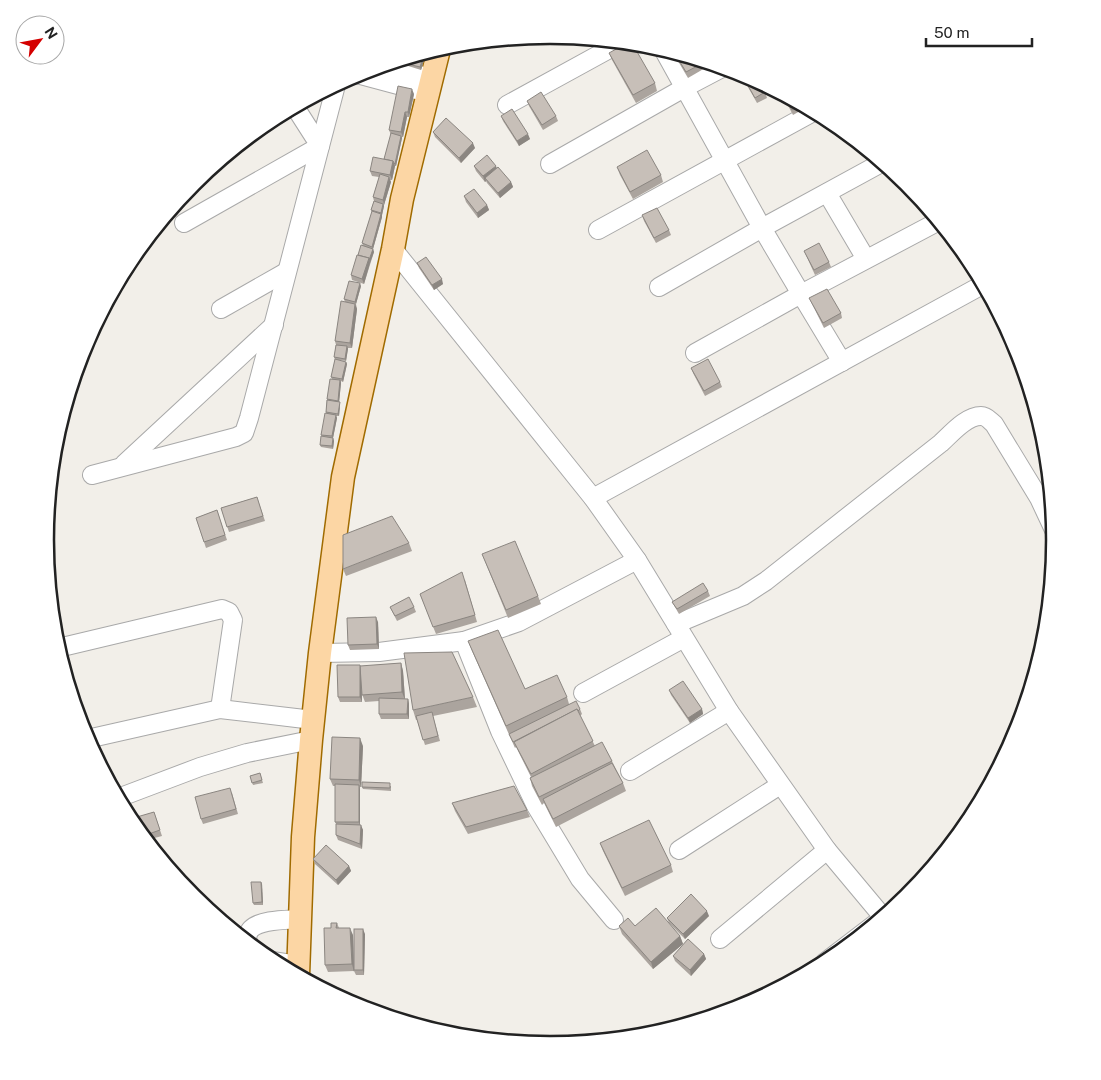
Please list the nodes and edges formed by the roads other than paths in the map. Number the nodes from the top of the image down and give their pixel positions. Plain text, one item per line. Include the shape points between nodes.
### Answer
1 (612, 48) edge
2 (437, 57) edge
3 (668, 58) edge
4 (391, 70) edge
5 (715, 72) edge
6 (374, 77) edge
7 (430, 86) junction
8 (684, 88) junction
9 (334, 94) edge
10 (507, 105) dead end
11 (298, 112) edge
12 (807, 115) edge
13 (320, 146) junction
14 (726, 160) junction
15 (550, 164) dead end
16 (876, 166) edge
17 (827, 193) junction
18 (184, 223) dead end
19 (933, 224) edge
20 (762, 228) junction
21 (598, 230) dead end
22 (393, 249) junction
23 (866, 259) junction
24 (286, 272) junction
25 (659, 287) dead end
26 (977, 288) edge
27 (801, 294) junction
28 (222, 310) dead end
29 (274, 325) junction
30 (695, 353) dead end
31 (842, 362) junction
32 (122, 466) junction
33 (92, 475) dead end
34 (593, 498) junction
35 (1046, 513) edge
36 (637, 560) junction
37 (680, 631) junction
38 (464, 641) junction
39 (66, 646) edge
40 (320, 653) junction
41 (583, 693) dead end
42 (220, 709) junction
43 (729, 711) junction
44 (312, 730) junction
45 (96, 738) edge
46 (630, 771) dead end
47 (780, 785) junction
48 (125, 795) edge
49 (679, 850) dead end
50 (827, 850) junction
51 (879, 912) edge
52 (300, 919) junction
53 (614, 920) dead end
54 (248, 934) edge
55 (720, 939) dead end
56 (298, 968) edge

1 - 10 street
2 - 7 main road
3 - 8 street
4 - 7 street
5 - 8 street
6 - 7 street
7 - 22 main road
8 - 14 street
8 - 15 street
9 - 13 street
11 - 13 street
12 - 14 street
13 - 18 street
13 - 24 street
14 - 20 street
14 - 21 street
16 - 17 street
17 - 20 street
17 - 23 street
19 - 23 street
20 - 25 street
20 - 27 street
22 - 34 street
22 - 40 main road via 343,478
23 - 27 street
24 - 28 street
24 - 29 street
26 - 31 street
27 - 30 street
27 - 31 street
29 - 32 street
29 - 32 street via 244,433
31 - 34 street
32 - 33 street
34 - 36 street
35 - 37 street via 994,424 982,416 974,417 766,581
36 - 37 street
36 - 38 street via 519,622
37 - 41 street
37 - 43 street
38 - 40 street via 379,652
38 - 53 street via 500,731 536,806 580,879
39 - 42 street via 222,609 229,612 233,620
40 - 44 main road
42 - 44 street
42 - 45 street
43 - 46 street
43 - 47 street
44 - 48 street
44 - 52 main road
47 - 49 street
47 - 50 street
50 - 51 street
50 - 55 street
52 - 54 street via 263,923
52 - 56 main road

